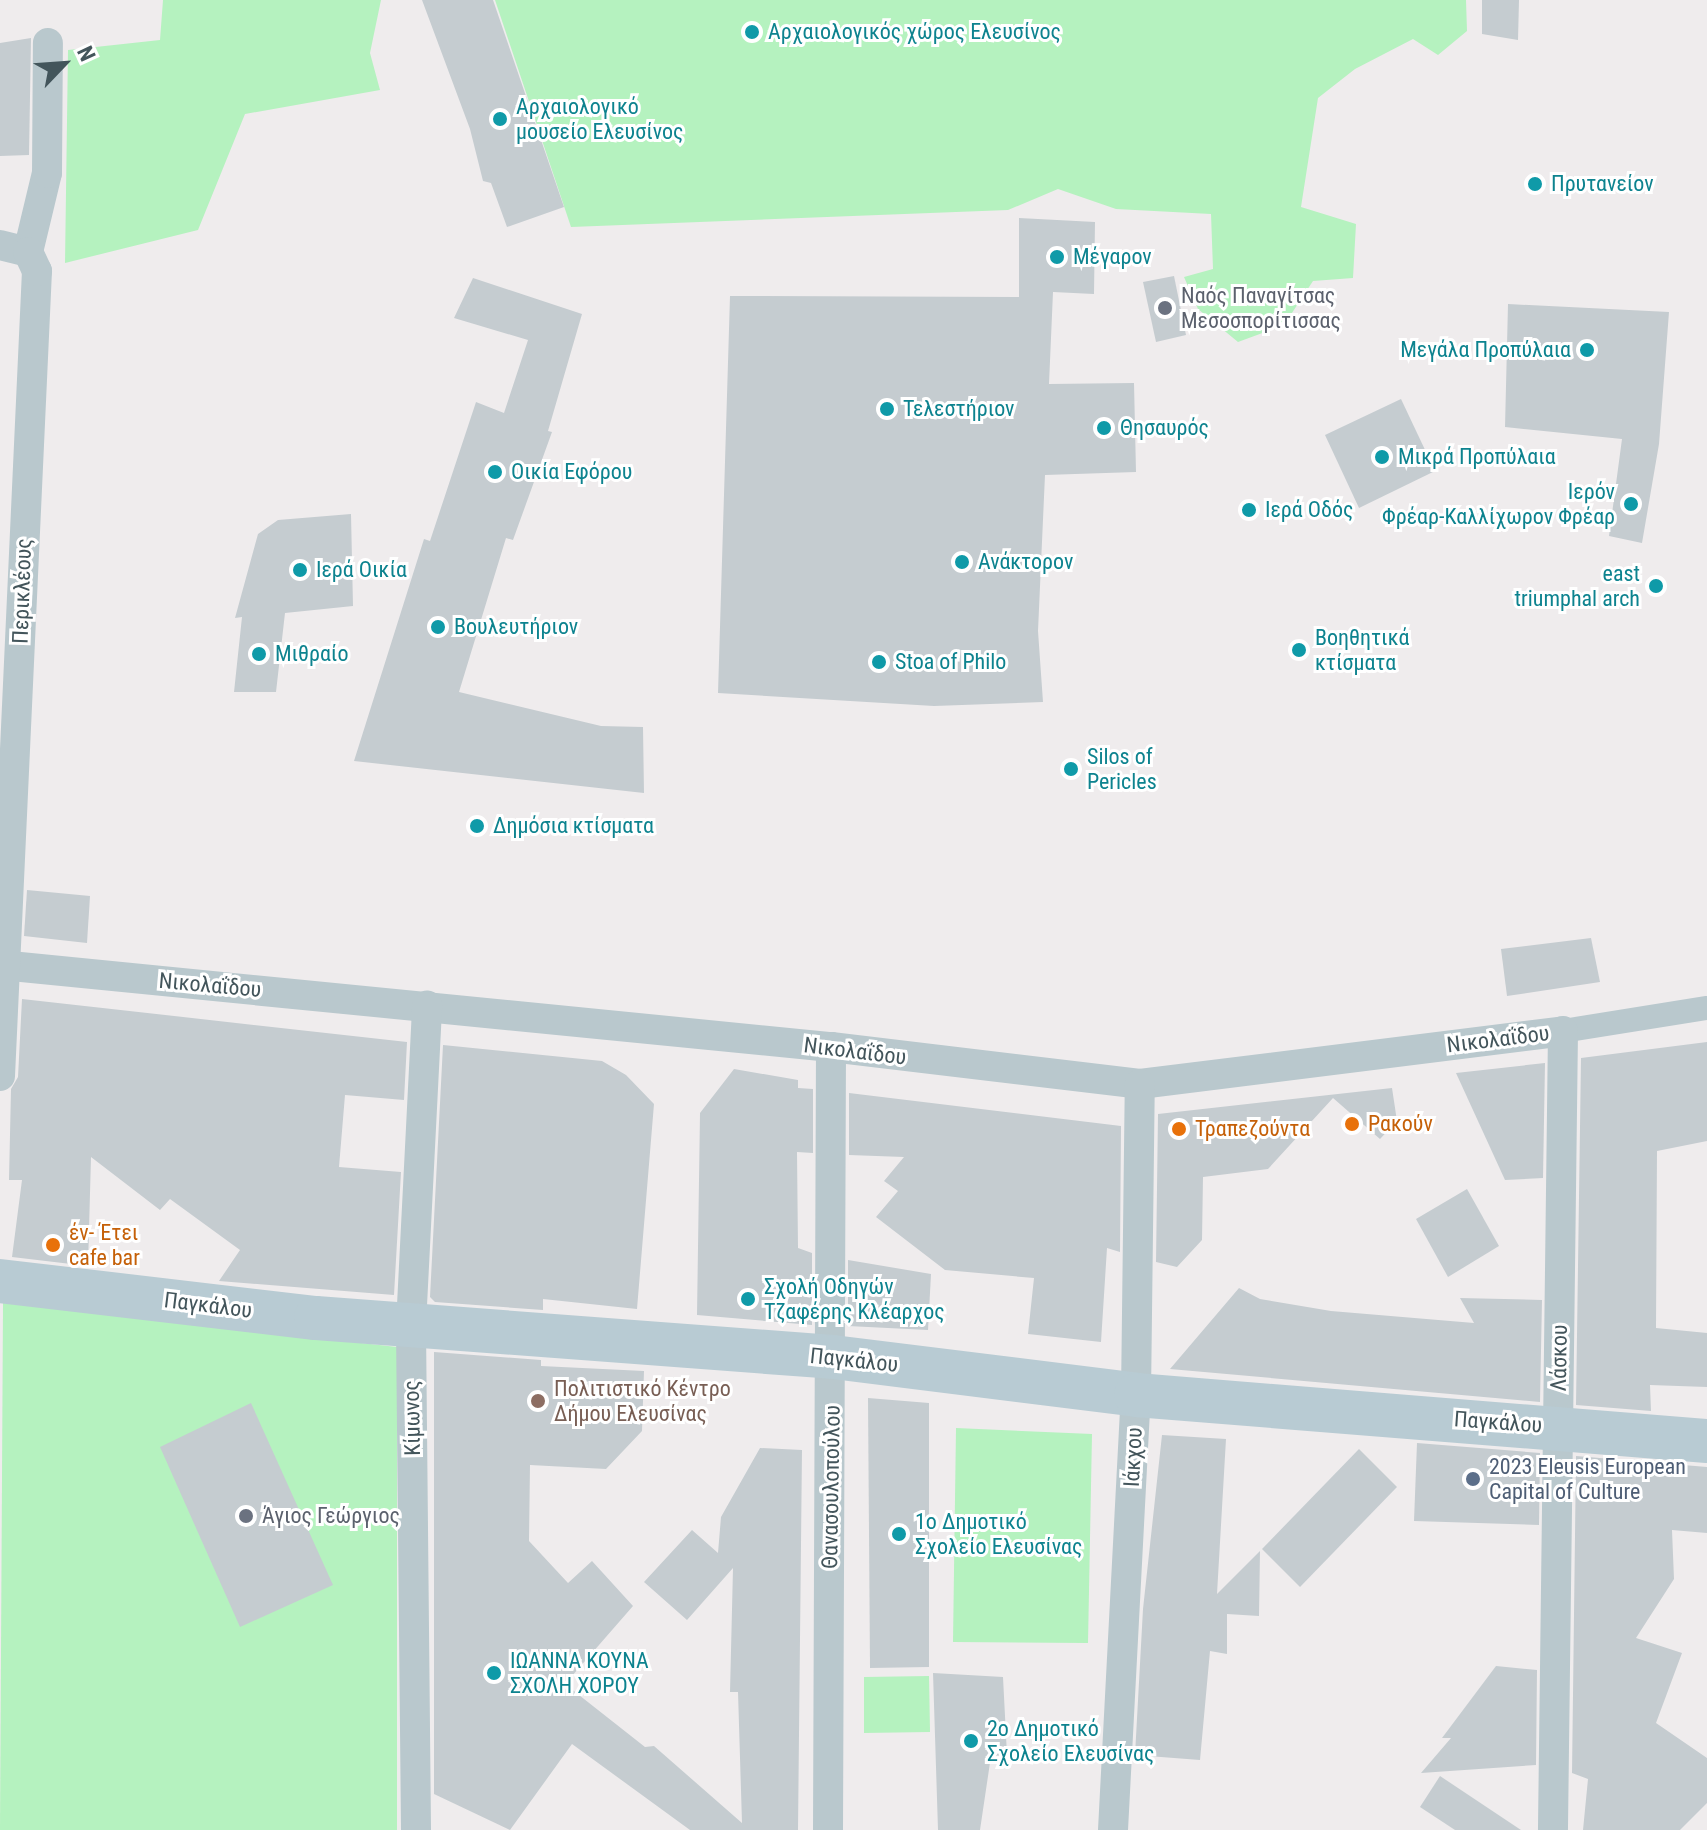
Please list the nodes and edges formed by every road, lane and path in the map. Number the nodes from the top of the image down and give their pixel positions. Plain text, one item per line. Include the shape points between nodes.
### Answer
1 (48, 43) dead end
2 (14, 249) edge
3 (11, 584) edge
4 (4, 965) edge
5 (427, 1005) junction
6 (1707, 1008) edge
7 (1563, 1031) junction
8 (831, 1047) junction
9 (0, 1076) edge
10 (1140, 1084) junction
11 (0, 1281) edge
12 (411, 1325) junction
13 (833, 1357) junction
14 (1136, 1395) junction
15 (1558, 1427) junction
16 (1707, 1441) edge
17 (416, 1830) edge
18 (828, 1830) edge
19 (1113, 1830) edge
20 (1553, 1830) edge

1 - 2 street via 47,173
2 - 3 street, Περικλέους via 37,271
3 - 4 street, Περικλέους
4 - 5 street, Νικολαΐδου
4 - 9 street, Περικλέους
5 - 8 street, Νικολαΐδου
5 - 12 street, Κίμωνος
6 - 7 street, Νικολαΐδου
7 - 10 street, Νικολαΐδου
7 - 15 street, Λάσκου
8 - 10 street, Νικολαΐδου
8 - 13 street, Θανασουλοπούλου
10 - 14 street, Ιάκχου
11 - 12 main road, Παγκάλου
12 - 13 main road, Παγκάλου
12 - 17 street, Κίμωνος
13 - 14 main road, Παγκάλου
13 - 18 street, Θανασουλοπούλου
14 - 15 main road, Παγκάλου
14 - 19 street, Ιάκχου
15 - 16 main road, Παγκάλου
15 - 20 street, Λάσκου

